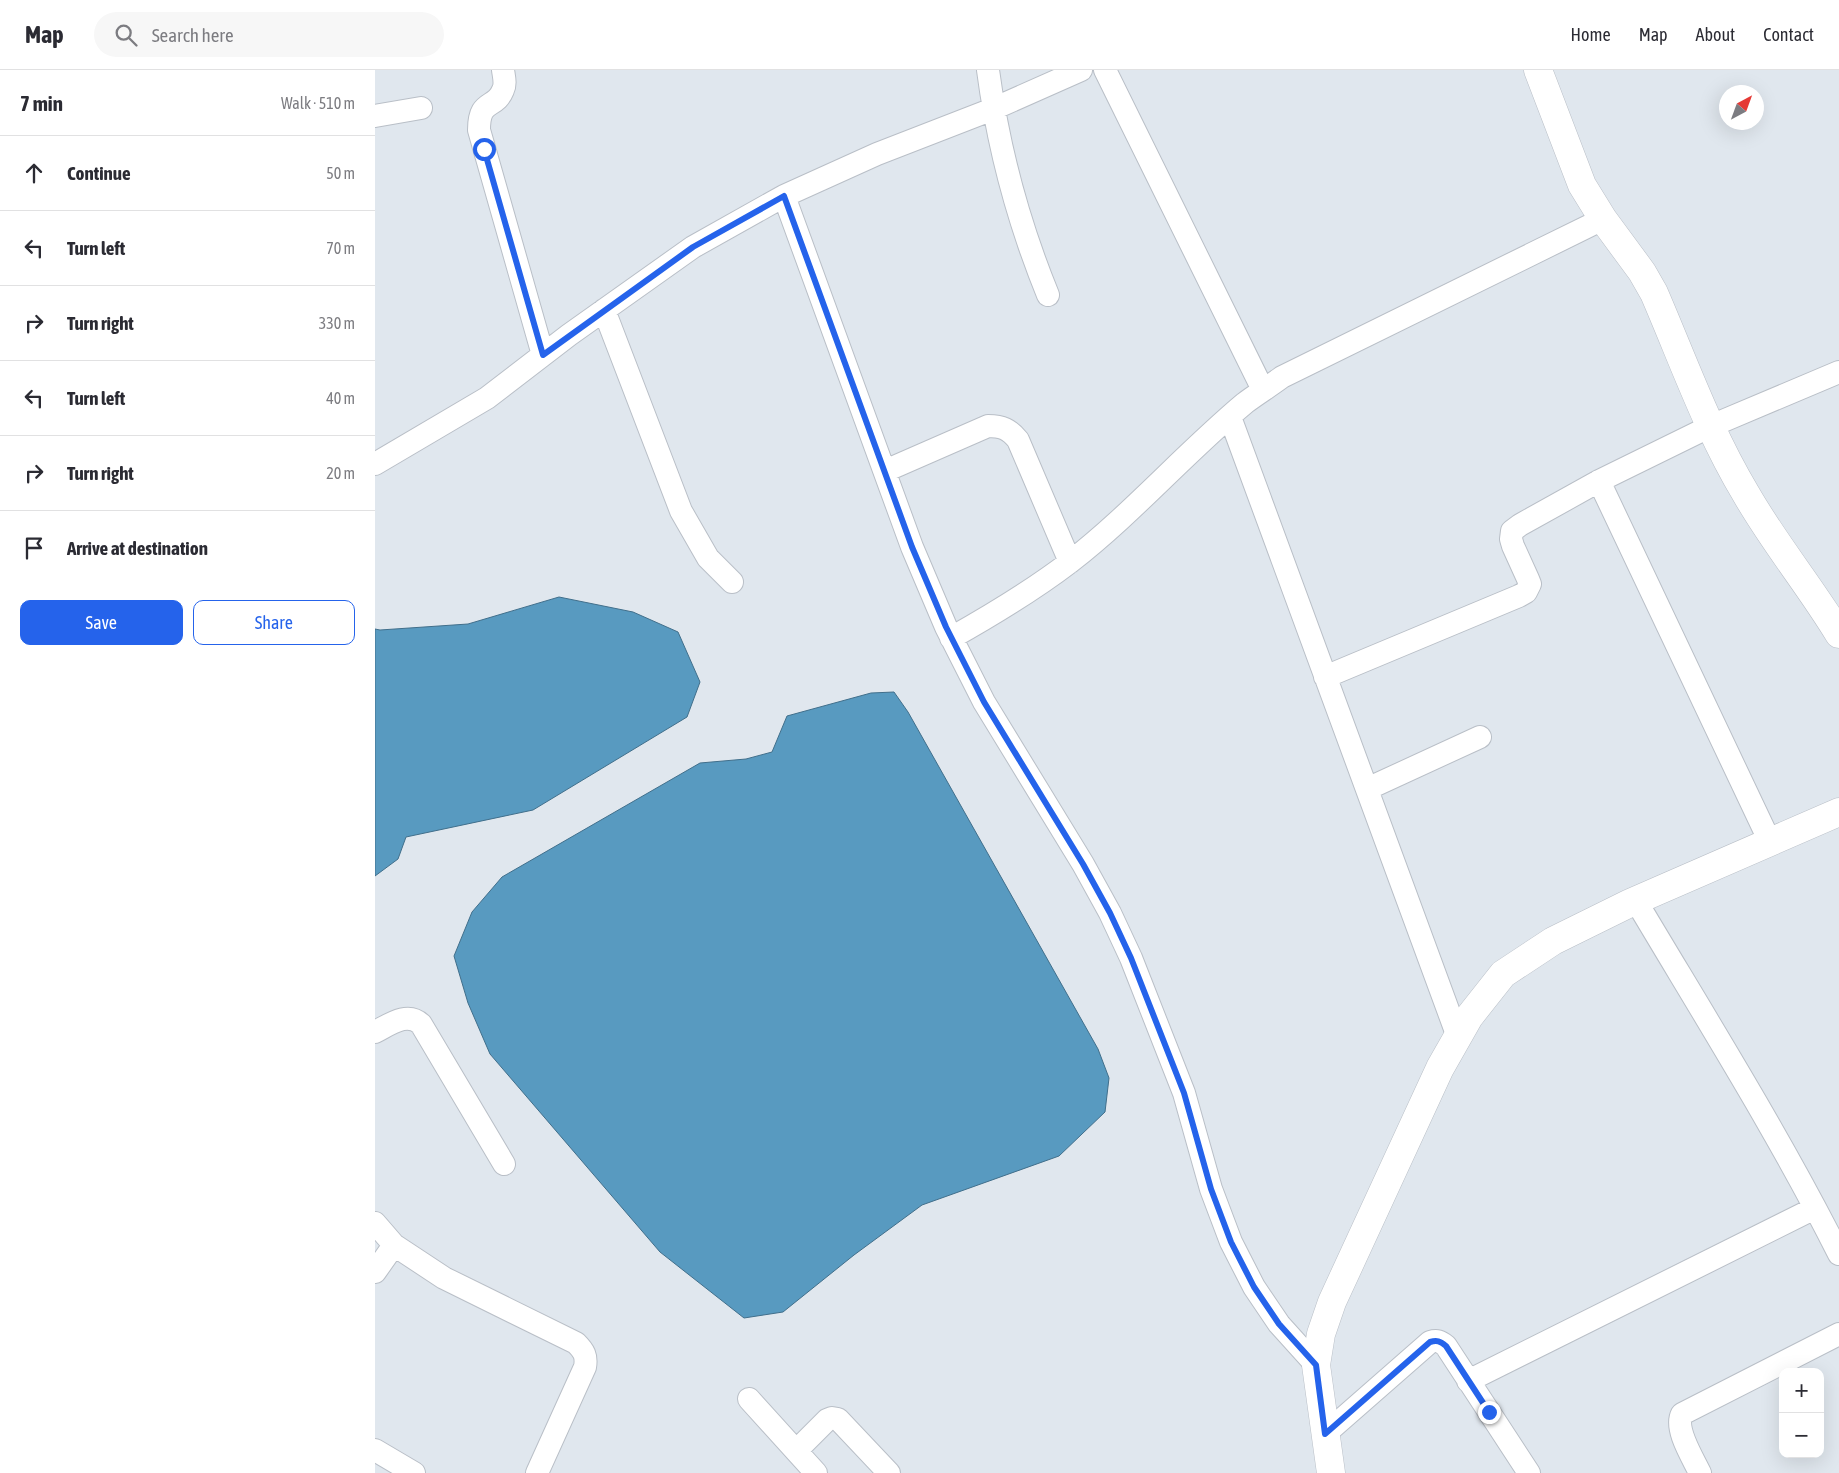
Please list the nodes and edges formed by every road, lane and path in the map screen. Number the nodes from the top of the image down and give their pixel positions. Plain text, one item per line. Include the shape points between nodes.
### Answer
1 (503, 70) edge
2 (989, 70) edge
3 (1081, 70) edge
4 (1105, 70) edge
5 (1538, 70) edge
6 (421, 108) dead end
7 (993, 109) junction
8 (375, 116) edge
9 (784, 196) junction
10 (1603, 219) junction
11 (1048, 295) dead end
12 (605, 310) junction
13 (543, 355) junction
14 (1839, 372) edge
15 (1263, 390) junction
16 (1230, 417) junction
17 (1711, 426) junction
18 (375, 464) edge
19 (885, 472) junction
20 (1599, 481) junction
21 (1070, 562) junction
22 (732, 582) dead end
23 (1839, 634) edge
24 (951, 638) junction
25 (1325, 677) junction
26 (1480, 737) dead end
27 (1367, 789) junction
28 (1839, 812) edge
29 (1770, 842) junction
30 (1636, 901) junction
31 (375, 1032) edge
32 (1458, 1036) junction
33 (505, 1164) dead end
34 (1815, 1208) junction
35 (375, 1223) edge
36 (394, 1245) junction
37 (1839, 1254) edge
38 (375, 1272) edge
39 (1839, 1334) edge
40 (1316, 1365) junction
41 (1468, 1381) junction
42 (749, 1400) dead end
43 (1325, 1434) junction
44 (375, 1450) edge
45 (796, 1451) junction
46 (414, 1473) edge
47 (537, 1473) edge
48 (816, 1473) edge
49 (889, 1473) edge
50 (1331, 1473) edge
51 (1529, 1473) edge
52 (1700, 1473) edge

1 - 13 street via 503,92 484,108 479,117 479,130
2 - 7 street
3 - 7 street
4 - 15 street
5 - 10 street via 1582,185
6 - 8 street
7 - 9 street via 877,154
7 - 11 street via 1030,250
9 - 12 street via 693,247
9 - 19 street
10 - 15 street via 1282,377
10 - 17 street via 1654,293
12 - 13 street
12 - 22 street via 681,511 708,558
13 - 18 street via 487,398
14 - 17 street
15 - 16 street
16 - 21 street
16 - 25 street
17 - 20 street
17 - 23 street via 1745,494
19 - 21 street via 988,426 1011,430
19 - 24 street via 912,547
20 - 25 street via 1512,531 1513,546 1530,584 1526,592
20 - 29 street
21 - 24 street via 1015,602
24 - 40 street via 984,702 1083,864 1131,958 1184,1093 1211,1189 1231,1242 1254,1287 1279,1324
25 - 27 street
26 - 27 street
27 - 32 street
28 - 29 street
29 - 30 street
30 - 32 street via 1553,941 1503,974 1469,1016
30 - 34 street
31 - 33 street via 401,1019 409,1018 421,1024
32 - 40 street via 1440,1068 1332,1302 1321,1334
34 - 37 street
34 - 41 street
35 - 36 street
36 - 38 street
36 - 47 street via 444,1278 583,1350 587,1358 585,1368
39 - 52 street via 1682,1414 1680,1431
40 - 43 street
41 - 43 street via 1446,1346 1435,1340
41 - 51 street
42 - 45 street
43 - 50 street
44 - 46 street
45 - 48 street
45 - 49 street via 827,1420 838,1419

